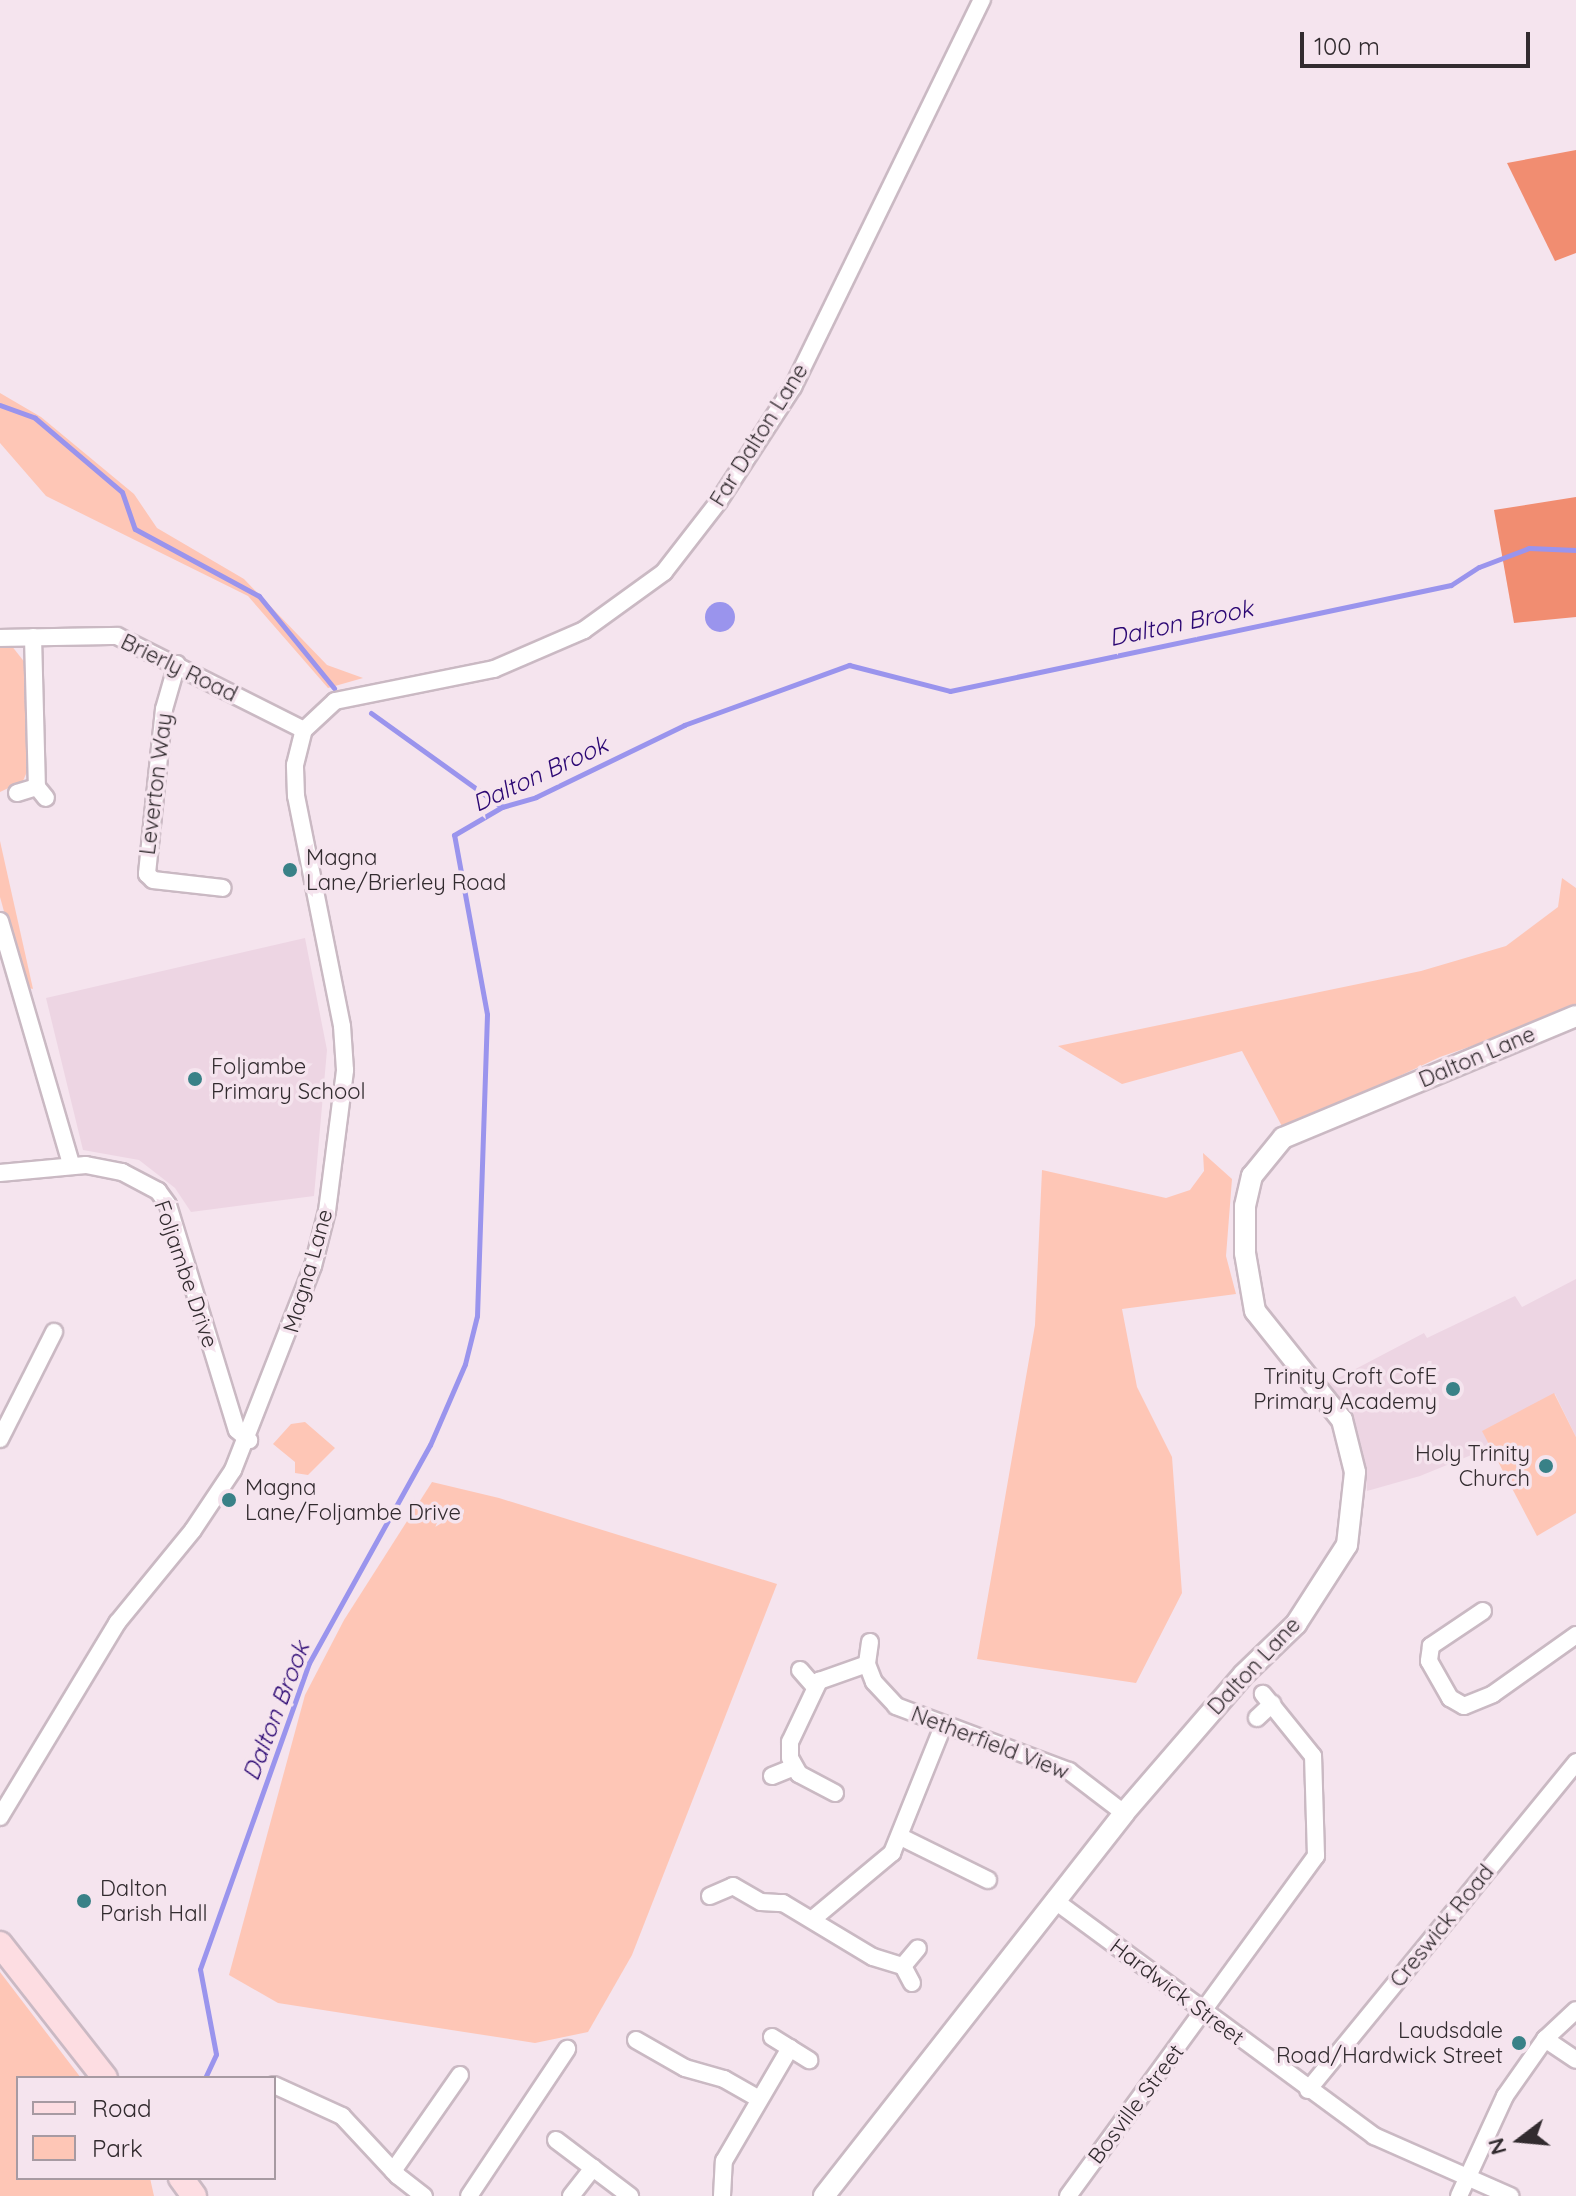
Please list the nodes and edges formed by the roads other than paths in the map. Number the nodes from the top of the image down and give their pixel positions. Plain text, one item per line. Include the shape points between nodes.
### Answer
1 (982, 0) edge
2 (33, 637) junction
3 (0, 638) edge
4 (177, 664) junction
5 (304, 730) junction
6 (17, 793) dead end
7 (223, 888) dead end
8 (0, 921) edge
9 (1576, 1016) edge
10 (71, 1164) junction
11 (0, 1173) edge
12 (54, 1332) dead end
13 (0, 1439) edge
14 (249, 1440) junction
15 (1483, 1611) dead end
16 (1576, 1635) edge
17 (870, 1642) dead end
18 (867, 1664) junction
19 (800, 1670) dead end
20 (815, 1687) junction
21 (1257, 1718) dead end
22 (943, 1726) junction
23 (1576, 1762) edge
24 (794, 1767) junction
25 (772, 1776) dead end
26 (835, 1793) dead end
27 (1124, 1813) junction
28 (0, 1817) edge
29 (901, 1837) junction
30 (988, 1880) dead end
31 (710, 1896) dead end
32 (1054, 1900) junction
33 (814, 1918) junction
34 (0, 1944) edge
35 (918, 1948) dead end
36 (903, 1966) junction
37 (912, 1983) dead end
38 (1576, 2010) edge
39 (1205, 2013) junction
40 (772, 2037) dead end
41 (1545, 2039) junction
42 (636, 2040) dead end
43 (790, 2048) junction
44 (567, 2049) dead end
45 (809, 2060) dead end
46 (1576, 2060) edge
47 (460, 2075) dead end
48 (103, 2076) edge
49 (283, 2082) edge
50 (1308, 2090) junction
51 (759, 2099) junction
52 (556, 2140) dead end
53 (593, 2168) junction
54 (393, 2171) junction
55 (1467, 2178) junction
56 (424, 2196) edge
57 (469, 2196) edge
58 (571, 2196) edge
59 (630, 2196) edge
60 (722, 2196) edge
61 (824, 2196) edge
62 (1068, 2196) edge
63 (1459, 2196) edge
64 (1510, 2196) edge

1 - 5 street, Far Dalton Lane via 793,387 719,501 664,572 584,630 494,669 335,701
2 - 3 street, Brierly Road
2 - 4 street, Brierly Road via 104,633
2 - 6 street via 41,792
4 - 5 street, Brierly Road
4 - 7 street, Leverton Way via 164,709 147,874 153,880
5 - 14 street, Magna Lane via 295,765 296,796 342,1026 345,1070 327,1211 313,1266
8 - 10 street
9 - 27 street, Dalton Lane via 1283,1138 1252,1176 1245,1206 1245,1253 1255,1311 1342,1420 1355,1472 1347,1545 1296,1624 1234,1685
10 - 11 street, Foljambe Drive
10 - 14 street, Foljambe Drive via 122,1172 158,1191 168,1205 237,1430
12 - 13 street
14 - 28 street, Magna Lane via 193,1530 117,1623
15 - 16 street via 1431,1646 1429,1661 1450,1698 1464,1706 1493,1694
17 - 18 street
18 - 20 street via 823,1679
18 - 22 street, Netherfield View via 882,1695
19 - 20 street
20 - 24 street via 790,1742
21 - 39 street, Bosville Street via 1267,1699 1313,1756 1316,1856
22 - 27 street, Netherfield View via 1069,1771
22 - 29 street
23 - 50 street, Creswick Road
24 - 25 street
24 - 26 street
27 - 32 street, Dalton Lane
29 - 30 street
29 - 33 street via 892,1853
31 - 33 street via 740,1888 761,1902 783,1903
32 - 39 street, Hardwick Street
32 - 61 street, Dalton Lane
33 - 36 street via 873,1957
34 - 48 main road
35 - 36 street
36 - 37 street
38 - 41 street
39 - 50 street, Hardwick Street
39 - 62 street, Bosville Street
40 - 43 street
41 - 46 street
41 - 55 street via 1505,2096
42 - 51 street via 685,2068 724,2079
43 - 45 street
43 - 51 street
44 - 57 street
47 - 54 street
49 - 54 street via 342,2116
50 - 55 street, Hardwick Street via 1374,2136
51 - 60 street via 724,2161
52 - 53 street
53 - 58 street
53 - 59 street
54 - 56 street
55 - 63 street
55 - 64 street, Hardwick Street

